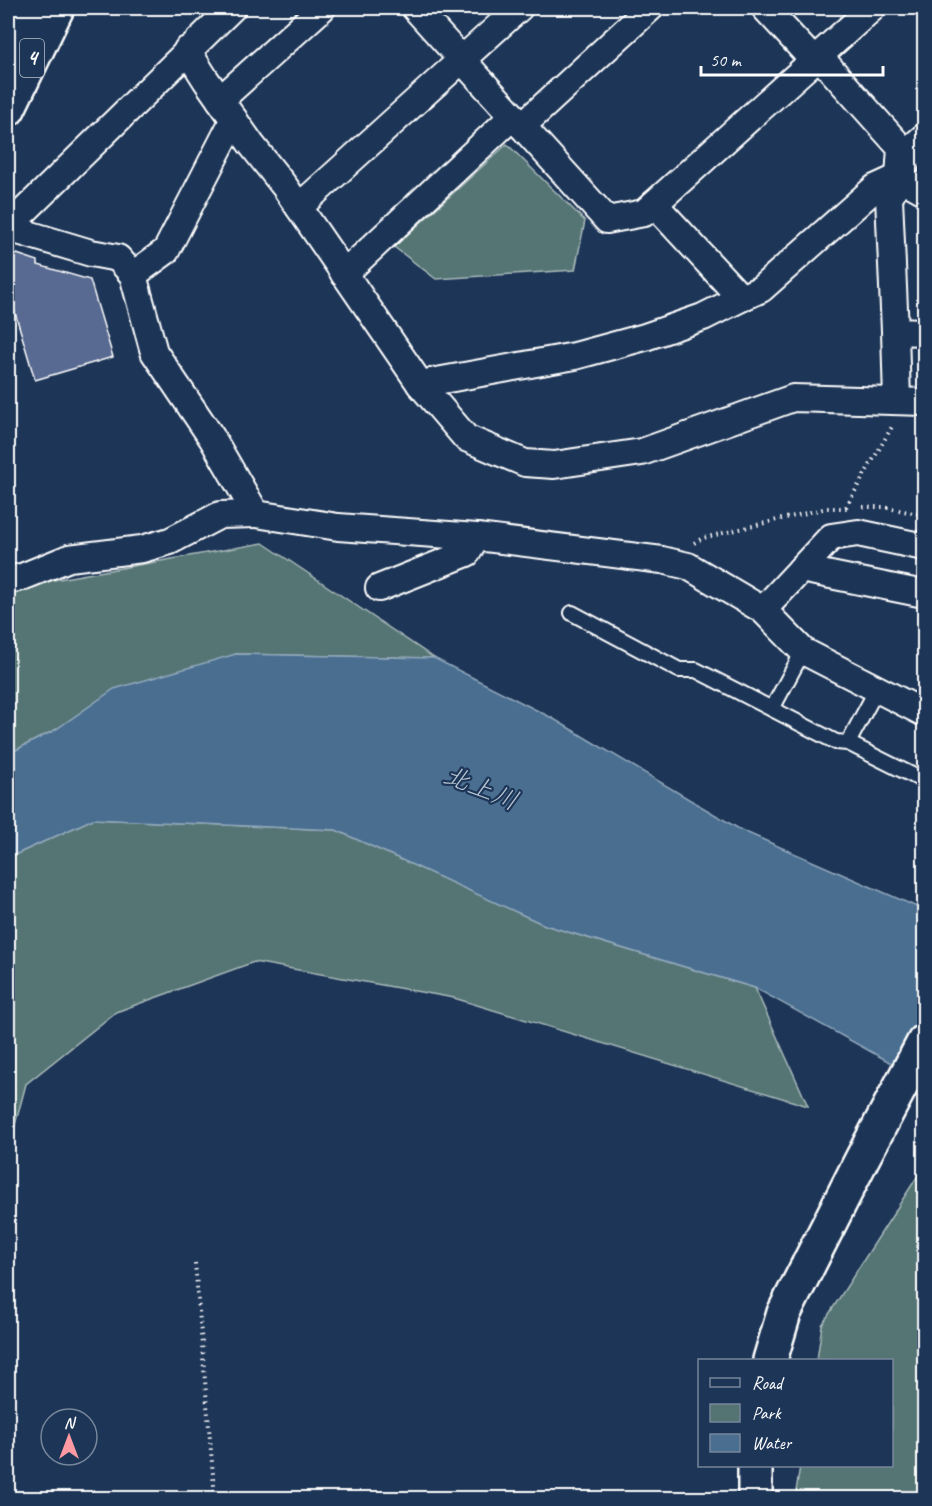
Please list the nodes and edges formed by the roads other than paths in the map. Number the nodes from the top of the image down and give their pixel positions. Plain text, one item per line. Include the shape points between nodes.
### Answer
1 (27, 8) edge
2 (57, 8) edge
3 (232, 8) edge
4 (322, 8) edge
5 (415, 8) edge
6 (519, 8) edge
7 (650, 8) edge
8 (765, 8) edge
9 (872, 8) edge
10 (8, 48) edge
11 (187, 50) junction
12 (815, 57) junction
13 (462, 59) junction
14 (8, 109) edge
15 (227, 110) junction
16 (518, 121) junction
17 (924, 137) edge
18 (899, 177) junction
19 (924, 191) edge
20 (654, 204) junction
21 (299, 207) junction
22 (8, 227) edge
23 (345, 274) junction
24 (133, 275) junction
25 (741, 298) junction
26 (895, 331) junction
27 (924, 332) edge
28 (420, 384) junction
29 (909, 401) edge
30 (256, 514) junction
31 (477, 537) junction
32 (924, 547) edge
33 (801, 569) junction
34 (8, 580) edge
35 (379, 588) dead end
36 (924, 594) edge
37 (763, 610) junction
38 (572, 613) dead end
39 (803, 651) junction
40 (877, 689) junction
41 (772, 709) junction
42 (924, 713) edge
43 (848, 742) junction
44 (924, 781) edge
45 (924, 1042) edge
46 (770, 1359) edge
47 (755, 1467) edge
48 (755, 1498) edge

1 - 10 main road, 4
2 - 14 main road, 4
3 - 11 street
4 - 15 street
5 - 13 street
6 - 13 street
7 - 16 street
8 - 12 street
9 - 12 street
11 - 15 street
11 - 22 street
12 - 18 street via 901,148
12 - 20 street
13 - 16 street
13 - 21 street
15 - 21 street
15 - 24 street via 166,251
16 - 20 street via 608,220 644,213
16 - 23 street
17 - 18 street via 915,145
18 - 19 street
18 - 25 street via 875,188 761,289
18 - 26 street via 889,198
20 - 25 street
21 - 23 street
22 - 24 street via 118,258
23 - 28 street
24 - 30 street via 154,352 212,438
25 - 28 street via 703,317 574,356
26 - 27 street
26 - 29 street
28 - 29 street via 466,438 525,463 554,465 642,452 794,398
30 - 31 street via 338,526
30 - 34 street via 220,515 170,541 142,549 69,558
31 - 35 street via 467,553
31 - 37 street via 688,566
32 - 33 street via 858,532 831,537
33 - 36 street
33 - 37 street
37 - 39 street
38 - 41 lane via 679,670 696,670
39 - 40 street
39 - 41 lane
40 - 42 street
40 - 43 lane
41 - 43 lane via 836,742
43 - 44 lane
45 - 46 main road via 784,1313
47 - 48 main road

